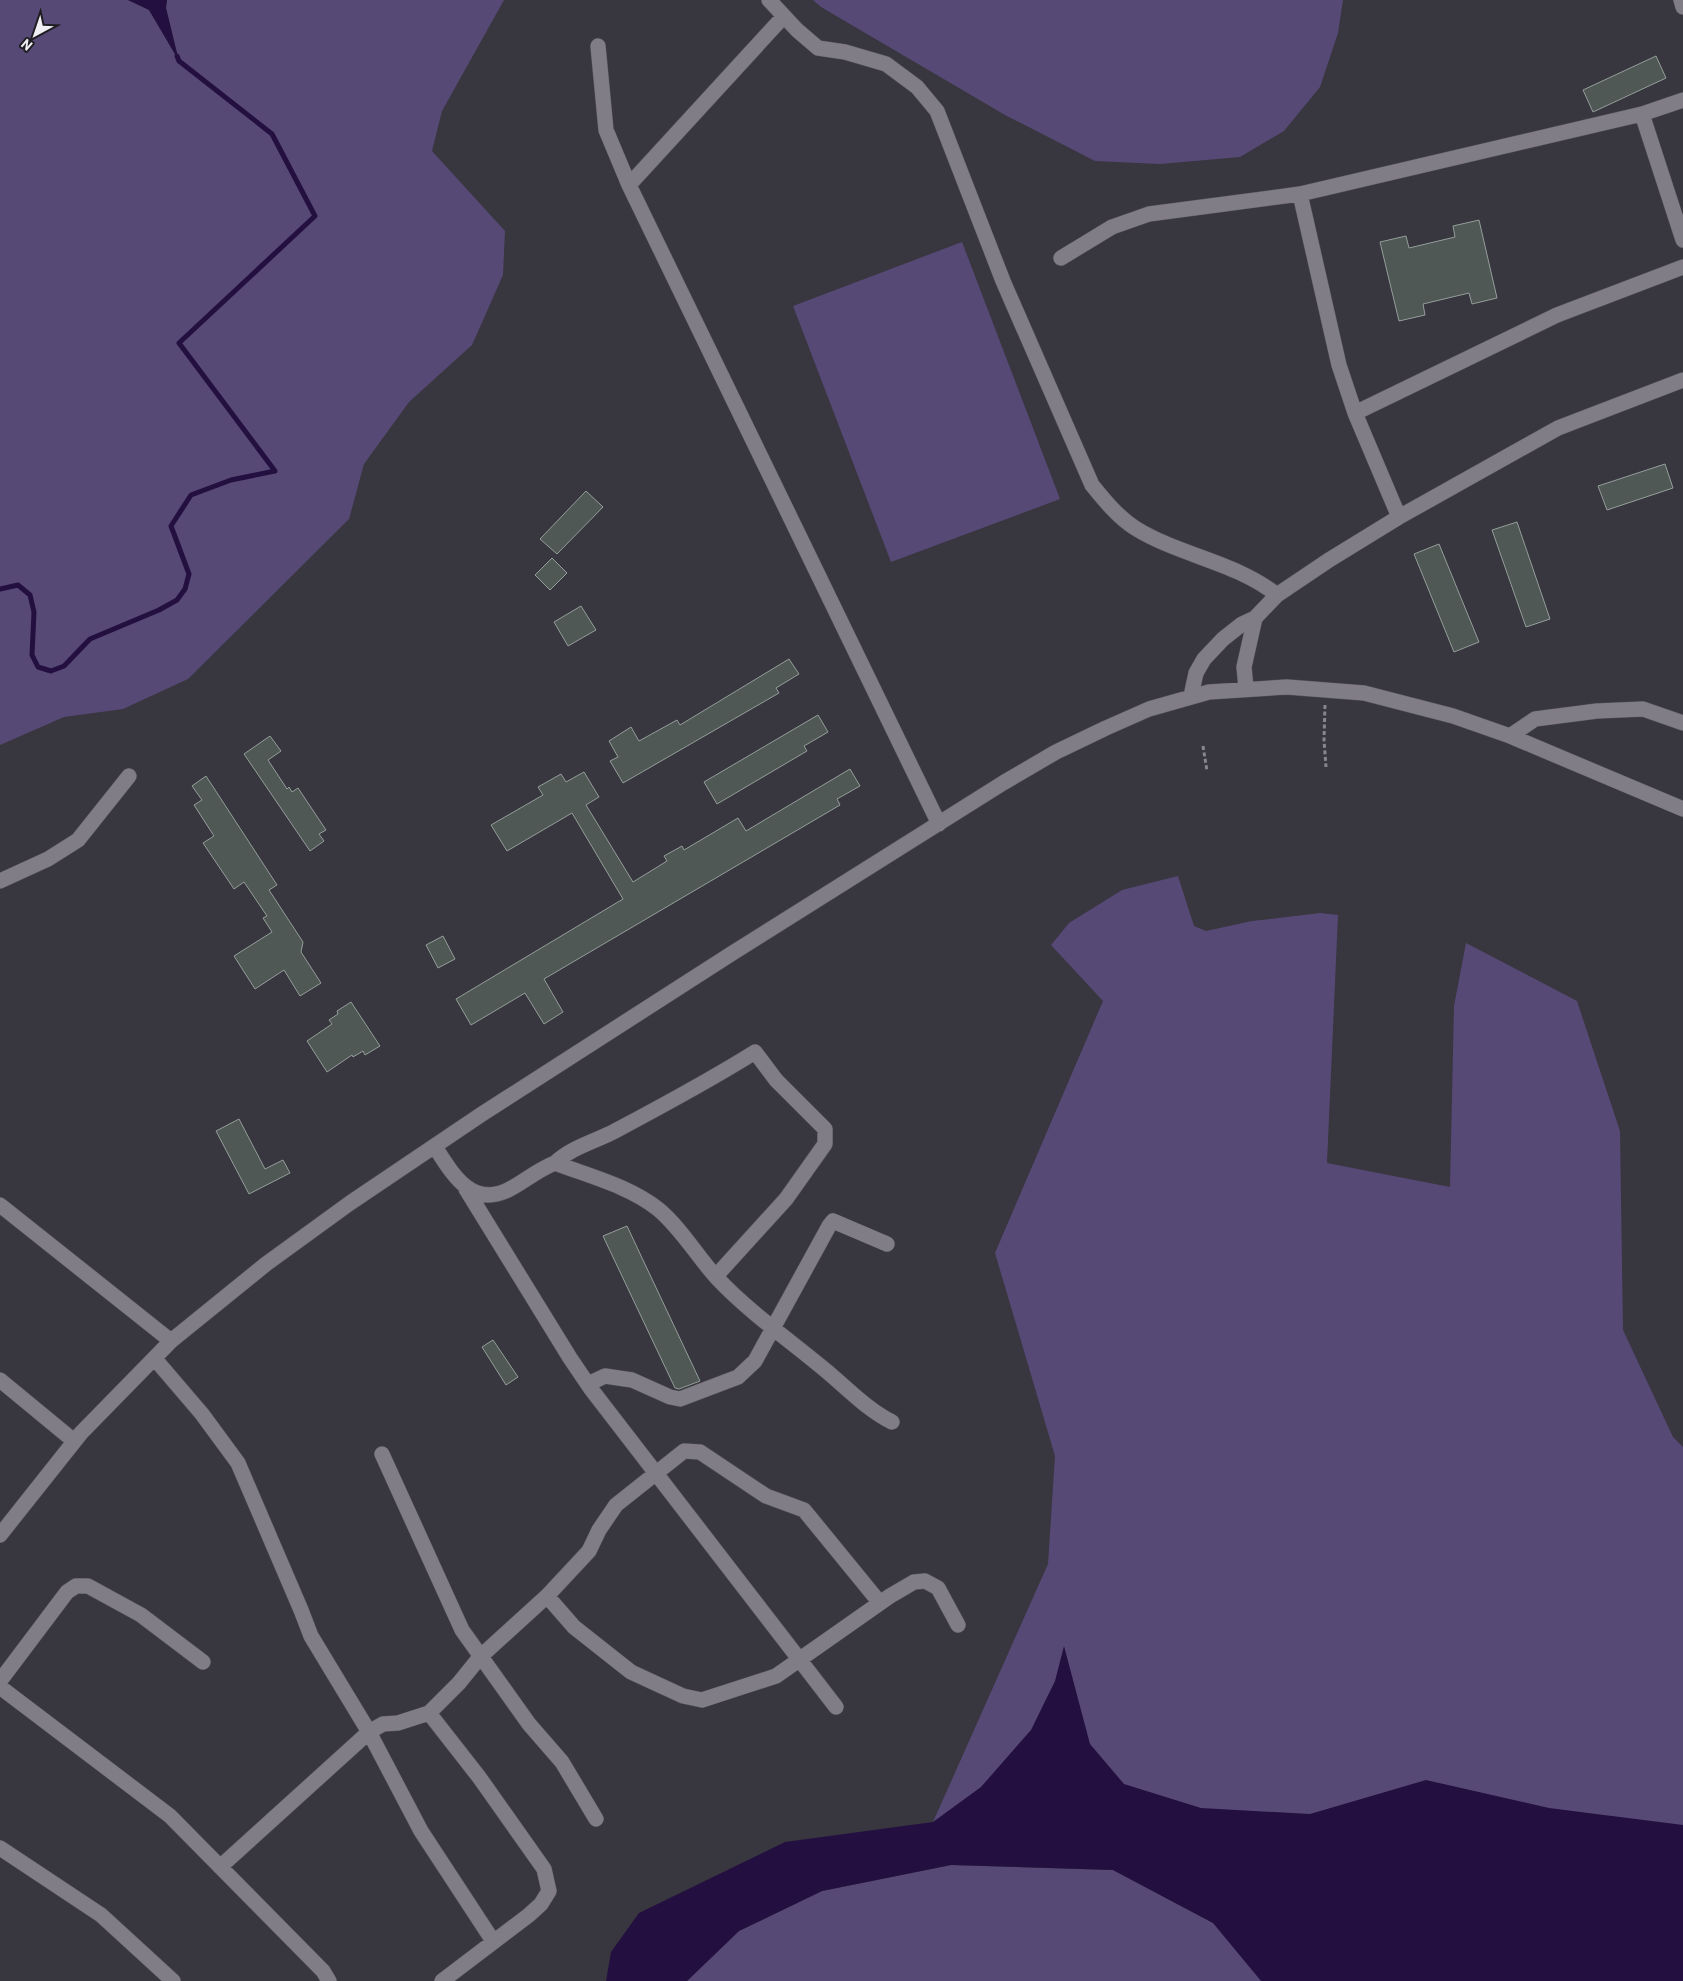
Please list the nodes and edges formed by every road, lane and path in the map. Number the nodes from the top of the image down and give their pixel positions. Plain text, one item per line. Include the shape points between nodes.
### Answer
1 (769, 0) edge
2 (1681, 0) edge
3 (1683, 7) edge
4 (784, 16) junction
5 (598, 46) dead end
6 (1683, 100) edge
7 (1642, 114) junction
8 (629, 186) junction
9 (1300, 194) junction
10 (1683, 240) edge
11 (1061, 258) dead end
12 (1683, 267) edge
13 (1683, 380) edge
14 (1354, 413) junction
15 (1399, 518) junction
16 (1277, 595) junction
17 (1254, 618) junction
18 (1246, 688) junction
19 (1326, 689) junction
20 (1191, 696) junction
21 (1683, 723) edge
22 (1510, 736) junction
23 (1203, 746) dead end
24 (1326, 767) dead end
25 (1207, 771) dead end
26 (129, 776) dead end
27 (1683, 809) edge
28 (939, 824) junction
29 (0, 882) edge
30 (435, 1147) junction
31 (555, 1163) junction
32 (466, 1189) junction
33 (0, 1204) edge
34 (887, 1244) dead end
35 (716, 1276) junction
36 (774, 1327) junction
37 (171, 1341) junction
38 (155, 1359) junction
39 (0, 1380) edge
40 (588, 1384) junction
41 (892, 1422) dead end
42 (74, 1441) junction
43 (382, 1454) dead end
44 (655, 1473) junction
45 (0, 1535) edge
46 (547, 1596) junction
47 (880, 1603) junction
48 (958, 1625) dead end
49 (480, 1657) junction
50 (800, 1661) junction
51 (203, 1662) dead end
52 (0, 1681) edge
53 (0, 1687) edge
54 (836, 1707) dead end
55 (429, 1713) junction
56 (369, 1732) junction
57 (596, 1819) dead end
58 (0, 1848) edge
59 (220, 1866) junction
60 (493, 1941) junction
61 (173, 1981) edge
62 (330, 1981) edge
63 (442, 1981) edge

1 - 4 street
2 - 3 street
4 - 8 street
4 - 16 street via 818,48 886,64 917,87 937,111 1003,281 1088,476 1110,507 1134,528 1264,584
5 - 8 street via 606,130
6 - 7 street
7 - 9 street
7 - 10 street
8 - 28 street
9 - 11 street via 1148,214 1112,227
9 - 14 street via 1339,364
12 - 14 street via 1557,315
13 - 15 street via 1558,428
14 - 15 street
15 - 16 street
16 - 17 street
17 - 18 street via 1244,667
17 - 20 street via 1236,629 1204,659 1196,674
18 - 19 street via 1287,686
18 - 20 street
19 - 22 street via 1364,693 1407,703
19 - 24 path
20 - 28 street via 1149,709 1056,752
21 - 22 street via 1643,709 1597,711 1535,719
22 - 27 street
23 - 25 path
26 - 29 street via 78,840 48,859
28 - 30 street via 673,991
30 - 32 street
30 - 37 street via 350,1202 266,1264
31 - 32 street via 507,1191 486,1196
31 - 35 street via 634,1194 658,1209
31 - 35 street via 566,1153 715,1077 754,1052 776,1080 825,1129 825,1144 786,1199
32 - 40 street
33 - 37 street
34 - 36 street via 834,1221
35 - 36 street via 737,1298
36 - 40 street via 755,1361 738,1377 680,1399 632,1380 605,1376
36 - 41 street via 876,1414
37 - 38 street
38 - 42 street
38 - 56 street via 238,1463 311,1636
39 - 42 street
40 - 44 street
42 - 45 street
43 - 49 street via 462,1630
44 - 46 street via 616,1505 589,1551
44 - 47 street via 684,1451 700,1452 766,1496 804,1510
44 - 50 street
46 - 49 street
46 - 50 street via 574,1627 631,1672 683,1696 702,1700 776,1676
47 - 48 street via 914,1582 925,1581 938,1588
47 - 50 street
49 - 55 street
49 - 57 street via 529,1724 562,1762
50 - 54 street
51 - 52 street via 141,1615 88,1586 76,1586 50,1612
53 - 59 street via 170,1816
55 - 56 street via 398,1723 383,1724
55 - 60 street via 544,1869 549,1891 541,1904
56 - 59 street
56 - 60 street via 421,1831
58 - 61 street via 101,1915
59 - 62 street
60 - 63 street

